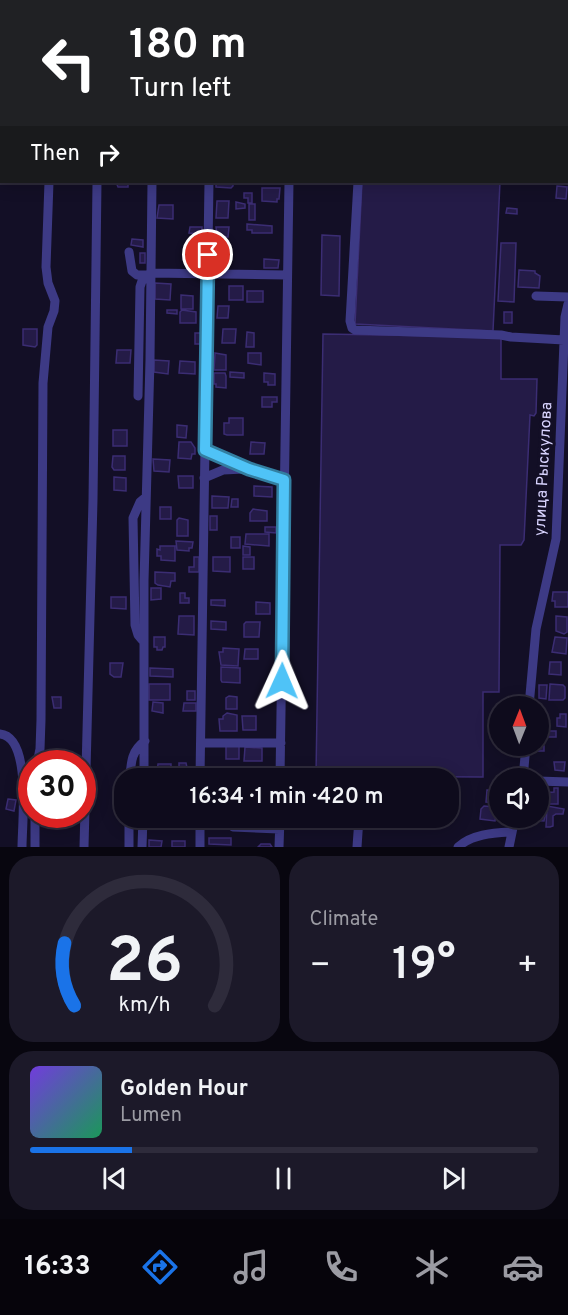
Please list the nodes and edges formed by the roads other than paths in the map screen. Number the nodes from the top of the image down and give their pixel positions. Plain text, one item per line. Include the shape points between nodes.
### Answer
1 (49, 183) edge
2 (98, 183) edge
3 (152, 183) edge
4 (209, 183) edge
5 (289, 183) edge
6 (358, 183) edge
7 (129, 252) dead end
8 (148, 274) junction
9 (208, 274) junction
10 (288, 275) junction
11 (536, 296) dead end
12 (568, 297) edge
13 (568, 304) edge
14 (564, 340) junction
15 (138, 396) dead end
16 (205, 450) junction
17 (249, 469) junction
18 (204, 478) junction
19 (284, 480) junction
20 (556, 539) junction
21 (568, 539) edge
22 (530, 696) edge
23 (0, 734) edge
24 (145, 741) junction
25 (201, 742) junction
26 (281, 743) junction
27 (40, 750) edge
28 (131, 768) edge
29 (144, 768) edge
30 (200, 768) edge
31 (280, 768) edge
32 (549, 781) edge
33 (568, 782) edge
34 (35, 828) edge
35 (129, 828) edge
36 (143, 828) edge
37 (200, 828) edge
38 (256, 828) edge
39 (358, 828) edge
40 (512, 828) edge
41 (279, 829) joint
42 (511, 832) junction
43 (22, 847) edge
44 (35, 847) edge
45 (84, 847) edge
46 (129, 847) edge
47 (142, 847) edge
48 (200, 847) edge
49 (279, 847) edge
50 (357, 847) edge
51 (458, 847) edge
52 (509, 847) edge

1 - 27 street via 46,267 55,301 48,327 43,382
2 - 45 street
3 - 8 street
4 - 9 street
5 - 10 street
6 - 14 street via 352,327
7 - 8 street via 132,271 136,275
8 - 9 street
8 - 15 street via 140,287
8 - 24 street
9 - 10 street
9 - 16 street
10 - 19 street
11 - 12 street
13 - 14 street, улица Рыскулова
14 - 20 street, улица Рыскулова
16 - 17 street
16 - 18 street
17 - 18 street via 237,468
17 - 19 street
18 - 25 street
19 - 26 street
20 - 21 street
20 - 22 street, улица Рыскулова via 536,629
23 - 43 street via 9,735 15,743 22,767
24 - 28 street via 137,746
24 - 29 street
25 - 26 street
25 - 30 street
26 - 31 street
32 - 33 street
34 - 44 street
35 - 46 street
36 - 47 street
37 - 48 street
38 - 41 street
39 - 50 street
40 - 42 street
41 - 49 street
42 - 51 street via 473,838
42 - 52 street

